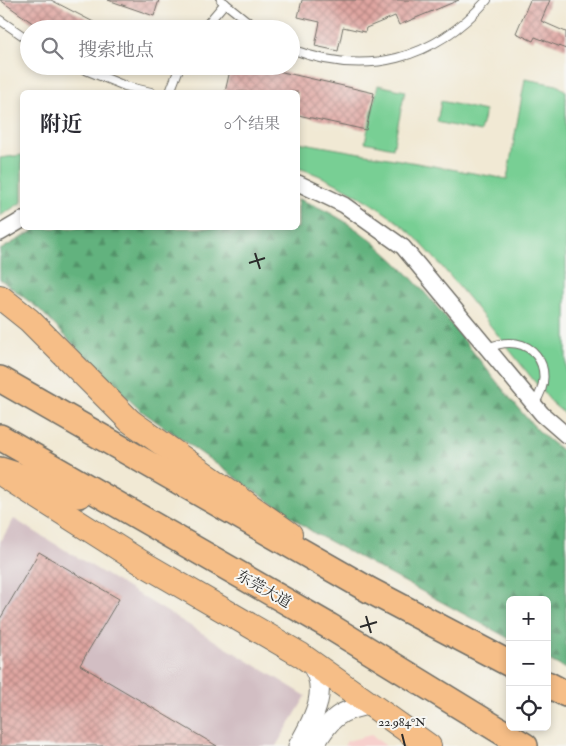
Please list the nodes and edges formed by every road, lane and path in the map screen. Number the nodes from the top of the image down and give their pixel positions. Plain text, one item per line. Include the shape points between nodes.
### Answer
1 (487, 0) edge
2 (223, 1) edge
3 (0, 20) edge
4 (209, 20) edge
5 (246, 20) edge
6 (20, 34) edge
7 (300, 53) edge
8 (98, 75) edge
9 (177, 75) edge
10 (143, 90) edge
11 (171, 90) edge
12 (300, 184) edge
13 (20, 221) edge
14 (0, 233) edge
15 (0, 297) edge
16 (488, 348) junction
17 (0, 379) edge
18 (534, 404) junction
19 (566, 435) edge
20 (0, 438) edge
21 (0, 471) edge
22 (125, 509) junction
23 (369, 590) junction
24 (302, 655) junction
25 (506, 662) edge
26 (551, 686) edge
27 (566, 694) edge
28 (373, 704) junction
29 (298, 746) edge
30 (314, 746) edge
31 (429, 746) edge
32 (526, 746) edge

1 - 7 lane via 448,36 423,50 396,59 368,63 339,62
2 - 4 lane
2 - 5 lane
3 - 6 lane
8 - 10 lane
9 - 11 lane
12 - 16 street via 344,205 403,247
13 - 14 street
15 - 23 main road via 29,320 130,421
16 - 18 street
16 - 18 lane via 510,342 522,344 536,355 544,371 544,383
17 - 23 highway
18 - 19 street
20 - 22 highway, 东莞大道
21 - 22 highway
21 - 24 main road via 139,562
22 - 32 highway, 东莞大道 via 337,631
23 - 25 highway
24 - 28 main road
24 - 29 street via 315,668 320,696 317,710
26 - 27 highway
28 - 30 street via 335,716
28 - 31 main road

